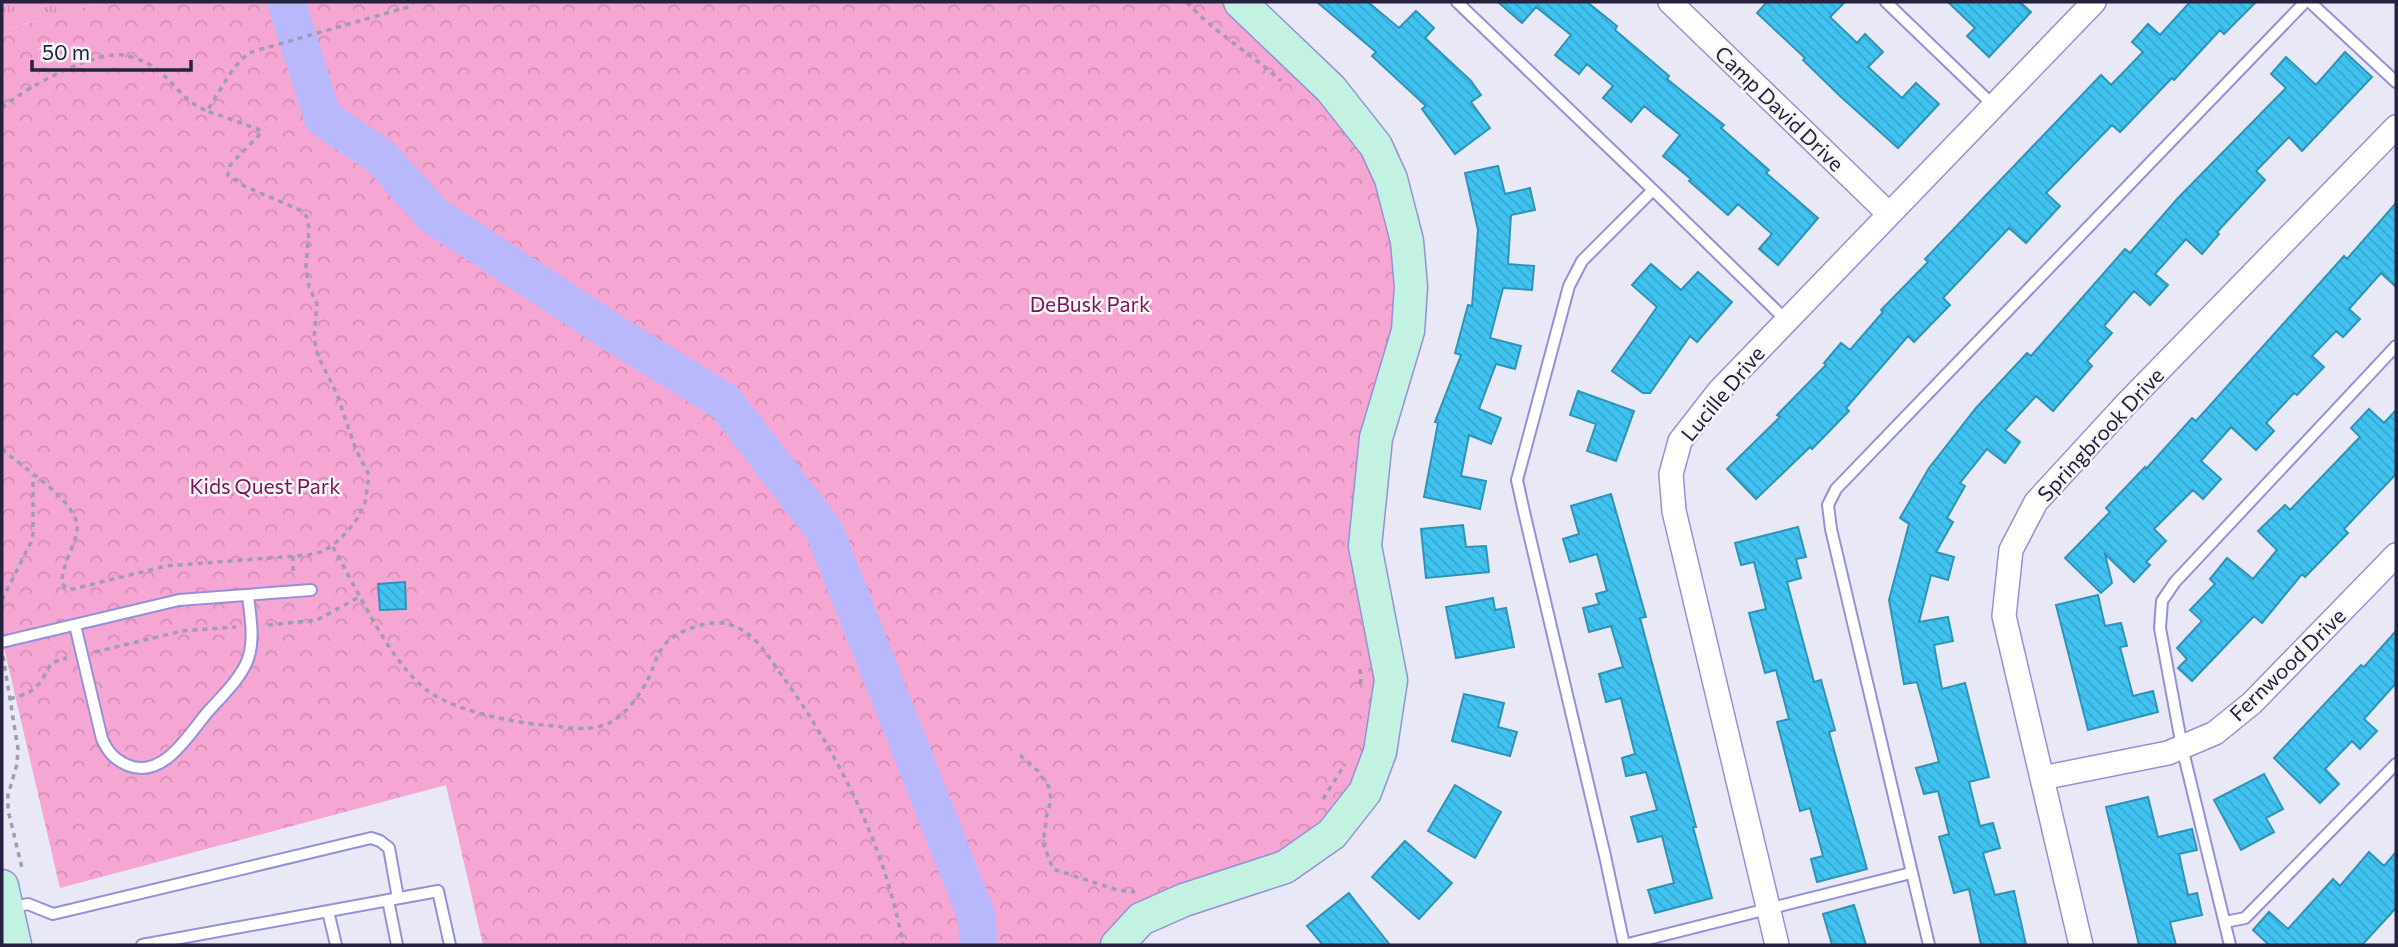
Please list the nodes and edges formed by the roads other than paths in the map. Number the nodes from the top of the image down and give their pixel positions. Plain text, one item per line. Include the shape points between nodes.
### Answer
1 (1240, 2) edge
2 (1457, 2) edge
3 (1670, 2) edge
4 (1886, 2) edge
5 (2094, 2) edge
6 (2307, 2) edge
7 (2396, 82) edge
8 (1993, 105) junction
9 (2396, 127) edge
10 (1653, 190) junction
11 (1889, 214) junction
12 (1786, 320) junction
13 (2396, 345) edge
14 (2396, 555) edge
15 (311, 590) dead end
16 (248, 595) junction
17 (75, 625) junction
18 (2, 642) edge
19 (2182, 747) junction
20 (2396, 764) edge
21 (2042, 778) junction
22 (1912, 873) junction
23 (12, 899) edge
24 (393, 899) junction
25 (1768, 909) junction
26 (328, 911) junction
27 (2225, 922) junction
28 (15, 945) edge
29 (142, 945) edge
30 (336, 945) edge
31 (397, 945) edge
32 (450, 945) edge
33 (1117, 945) edge
34 (1623, 945) edge
35 (1777, 945) edge
36 (1929, 945) edge
37 (2081, 945) edge
38 (2230, 945) edge

1 - 33 street via 1331,89 1376,146 1391,179 1407,241 1412,287 1408,331 1376,438 1365,547 1391,680 1373,772 1365,792 1332,834 1285,867 1141,919
2 - 10 lane
3 - 11 street, Camp David Drive
4 - 8 lane
5 - 8 street, Lucille Drive
6 - 7 lane
6 - 22 lane via 1836,489 1828,505
8 - 11 street, Lucille Drive
9 - 21 street, Springbrook Drive via 2036,502 2011,550 2004,617
10 - 12 lane
10 - 34 lane via 1582,261 1569,286 1517,480
11 - 12 street, Lucille Drive
12 - 25 street, Lucille Drive via 1679,441 1671,474 1674,511
13 - 19 lane via 2162,601 2160,628
14 - 19 street, Fernwood Drive via 2252,703 2216,733
15 - 16 lane
16 - 17 lane via 179,600
16 - 17 lane via 252,640 248,660 166,760 150,768 134,768 108,752
17 - 18 lane
19 - 21 street, Fernwood Drive
19 - 27 lane
20 - 27 lane via 2245,918
21 - 37 street, Springbrook Drive
22 - 25 lane
22 - 36 lane
23 - 24 lane via 53,914 371,838 389,848
23 - 28 street
24 - 26 lane
24 - 31 lane
24 - 32 lane via 438,891
25 - 34 lane
25 - 35 street, Lucille Drive
26 - 29 lane
26 - 30 lane
27 - 38 lane

